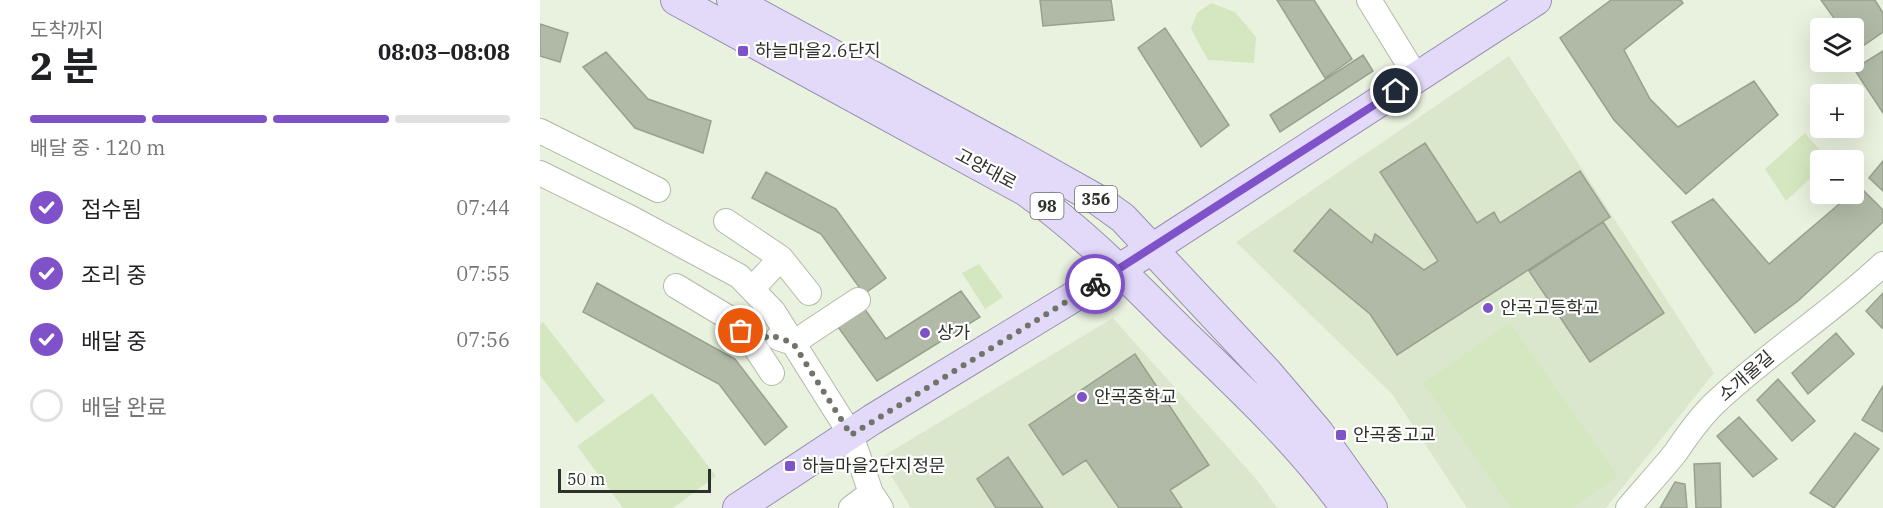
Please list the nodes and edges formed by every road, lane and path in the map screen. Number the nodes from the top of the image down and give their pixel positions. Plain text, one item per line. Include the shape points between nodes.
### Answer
1 (676, 0) edge
2 (732, 0) edge
3 (1370, 0) edge
4 (1536, 0) edge
5 (1417, 78) junction
6 (540, 131) edge
7 (540, 173) edge
8 (658, 190) dead end
9 (726, 221) dead end
10 (1152, 249) junction
11 (781, 258) junction
12 (1883, 264) edge
13 (1118, 269) junction
14 (676, 286) dead end
15 (752, 289) junction
16 (809, 293) dead end
17 (858, 300) dead end
18 (793, 343) junction
19 (753, 344) junction
20 (772, 374) dead end
21 (851, 435) junction
22 (876, 501) edge
23 (738, 508) edge
24 (851, 508) edge
25 (1346, 508) edge
26 (1372, 508) edge
27 (1628, 508) edge

1 - 13 main road, 고양대로 / 98 via 1026,191 1079,232
2 - 10 main road, 고양대로 / 356 via 1098,200 1124,218
3 - 5 street
4 - 5 main road
5 - 10 main road
6 - 8 street
7 - 15 street via 729,271
9 - 11 street
10 - 13 main road
10 - 26 main road, 고양대로 / 356 via 1318,432
11 - 15 street
11 - 16 street
12 - 27 street, 소개울길 via 1715,403
13 - 21 main road
13 - 25 main road, 고양대로 / 98 via 1242,387
14 - 19 street via 729,318
15 - 18 street via 773,311
17 - 18 street
18 - 19 street via 770,335
18 - 21 street
19 - 20 street
21 - 22 street
21 - 23 main road
22 - 24 street

